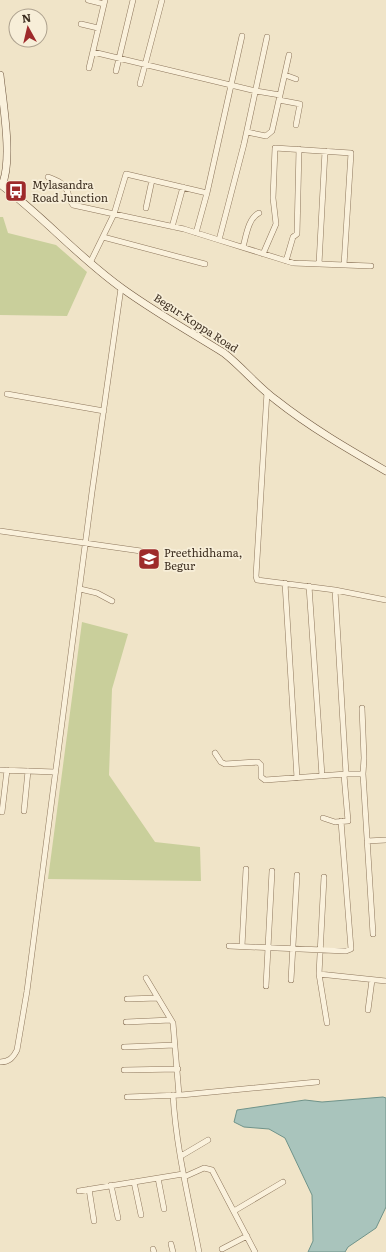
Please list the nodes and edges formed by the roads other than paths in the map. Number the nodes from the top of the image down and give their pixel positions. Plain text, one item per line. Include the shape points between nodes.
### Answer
1 (88, 0) edge
2 (133, 0) edge
3 (162, 0) edge
4 (105, 2) edge
5 (81, 24) dead end
6 (98, 28) junction
7 (242, 36) dead end
8 (267, 37) dead end
9 (93, 52) junction
10 (289, 55) dead end
11 (119, 59) junction
12 (145, 65) junction
13 (89, 68) dead end
14 (116, 71) dead end
15 (0, 75) edge
16 (285, 75) junction
17 (296, 79) dead end
18 (140, 84) dead end
19 (231, 86) junction
20 (256, 91) junction
21 (280, 97) junction
22 (296, 125) dead end
23 (247, 132) junction
24 (299, 149) junction
25 (325, 151) junction
26 (48, 177) dead end
27 (152, 180) junction
28 (1, 184) edge
29 (183, 187) junction
30 (207, 193) junction
31 (146, 208) dead end
32 (259, 213) dead end
33 (114, 214) junction
34 (172, 227) junction
35 (196, 233) junction
36 (103, 237) junction
37 (219, 240) junction
38 (243, 247) junction
39 (263, 254) junction
40 (286, 261) junction
41 (90, 263) junction
42 (204, 264) dead end
43 (319, 264) junction
44 (344, 265) junction
45 (371, 266) dead end
46 (121, 288) junction
47 (267, 392) junction
48 (7, 394) dead end
49 (104, 411) junction
50 (386, 471) edge
51 (0, 531) edge
52 (86, 544) junction
53 (148, 552) dead end
54 (285, 583) junction
55 (309, 586) junction
56 (80, 589) junction
57 (335, 590) junction
58 (386, 600) edge
59 (112, 601) dead end
60 (362, 708) dead end
61 (215, 753) dead end
62 (0, 770) edge
63 (7, 770) junction
64 (28, 771) junction
65 (55, 772) junction
66 (363, 774) junction
67 (345, 775) junction
68 (322, 776) junction
69 (297, 778) junction
70 (24, 811) dead end
71 (2, 812) dead end
72 (323, 818) dead end
73 (341, 821) junction
74 (386, 840) edge
75 (367, 841) junction
76 (246, 869) dead end
77 (272, 871) dead end
78 (297, 875) dead end
79 (324, 877) dead end
80 (373, 934) dead end
81 (229, 946) dead end
82 (242, 946) junction
83 (268, 948) junction
84 (293, 949) junction
85 (320, 950) junction
86 (319, 974) junction
87 (146, 978) dead end
88 (292, 980) dead end
89 (372, 980) junction
90 (386, 981) edge
91 (266, 986) dead end
92 (158, 998) junction
93 (127, 999) dead end
94 (368, 1010) dead end
95 (171, 1020) junction
96 (126, 1022) dead end
97 (327, 1023) dead end
98 (175, 1045) junction
99 (124, 1047) dead end
100 (0, 1062) edge
101 (178, 1069) junction
102 (124, 1070) dead end
103 (317, 1082) dead end
104 (173, 1095) junction
105 (179, 1095) junction
106 (127, 1097) dead end
107 (208, 1140) dead end
108 (181, 1156) junction
109 (184, 1175) junction
110 (158, 1178) junction
111 (134, 1182) junction
112 (283, 1182) dead end
113 (111, 1186) junction
114 (89, 1189) junction
115 (79, 1191) dead end
116 (164, 1209) dead end
117 (234, 1211) junction
118 (141, 1215) dead end
119 (118, 1218) dead end
120 (94, 1221) dead end
121 (247, 1236) junction
122 (171, 1244) dead end
123 (222, 1249) dead end
124 (173, 1252) edge
125 (199, 1252) edge
126 (255, 1252) edge

1 - 4 street
2 - 11 street
3 - 12 street
4 - 6 street
5 - 6 street
6 - 9 street
7 - 19 street
8 - 20 street
9 - 11 street
9 - 13 street
10 - 16 street
11 - 12 street
11 - 14 street
12 - 18 street
12 - 19 street
15 - 28 main road via 5,121 6,174
16 - 17 street
16 - 21 street
19 - 20 street
19 - 30 street
20 - 21 street
20 - 23 street
21 - 22 street via 300,104
21 - 23 street via 270,134
23 - 37 street
24 - 25 street
24 - 39 street via 275,148 273,198 276,224
24 - 40 street via 297,234 293,237
25 - 43 street
25 - 44 street via 351,153
26 - 33 street via 65,186 69,201 73,205
27 - 29 street
27 - 31 street
27 - 33 street via 126,174
28 - 41 main road, Begur-Koppa Road
29 - 30 street
29 - 34 street
30 - 35 street
32 - 38 street via 251,221
33 - 34 street
33 - 36 street
34 - 35 street
35 - 37 street
36 - 41 street
36 - 42 street
37 - 38 street
38 - 39 street
39 - 40 street
40 - 43 street
41 - 46 main road, Begur-Koppa Road
43 - 44 street
44 - 45 street
46 - 47 main road, Begur-Koppa Road via 224,353
46 - 49 street
47 - 50 main road, Begur-Koppa Road via 320,432
47 - 54 street via 256,576 258,581
48 - 49 street
49 - 52 street
51 - 52 street
52 - 53 street
52 - 56 street
54 - 55 street
54 - 69 street
55 - 57 street
55 - 68 street
56 - 59 street
56 - 65 street
57 - 58 street
57 - 67 street
60 - 66 street
61 - 69 street via 225,764 258,762 261,765 261,777 265,780
62 - 63 street
63 - 64 street
63 - 71 street
64 - 65 street
64 - 70 street
65 - 100 street via 17,1050 8,1061
66 - 67 street
66 - 75 street
67 - 68 street
67 - 73 street via 348,821
68 - 69 street
72 - 73 street
73 - 85 street via 351,949
74 - 75 street
75 - 80 street
76 - 82 street
77 - 83 street
78 - 84 street
79 - 85 street
81 - 82 street
82 - 83 street
83 - 84 street
83 - 91 street
84 - 85 street
84 - 88 street
85 - 86 street
86 - 89 street
86 - 97 street
87 - 92 street
89 - 90 street
89 - 94 street
92 - 93 street
92 - 95 street
95 - 96 street
95 - 98 street
98 - 99 street
98 - 101 street
101 - 102 street
101 - 105 street
103 - 105 street
104 - 105 street
104 - 106 street
104 - 108 street via 174,1119
107 - 108 street
108 - 109 street
109 - 110 street
109 - 117 street via 210,1168
109 - 125 street
110 - 111 street
110 - 116 street
111 - 113 street
111 - 118 street
112 - 117 street
113 - 114 street
113 - 119 street
114 - 115 street
114 - 120 street
117 - 121 street
121 - 123 street
121 - 126 street
122 - 124 street

